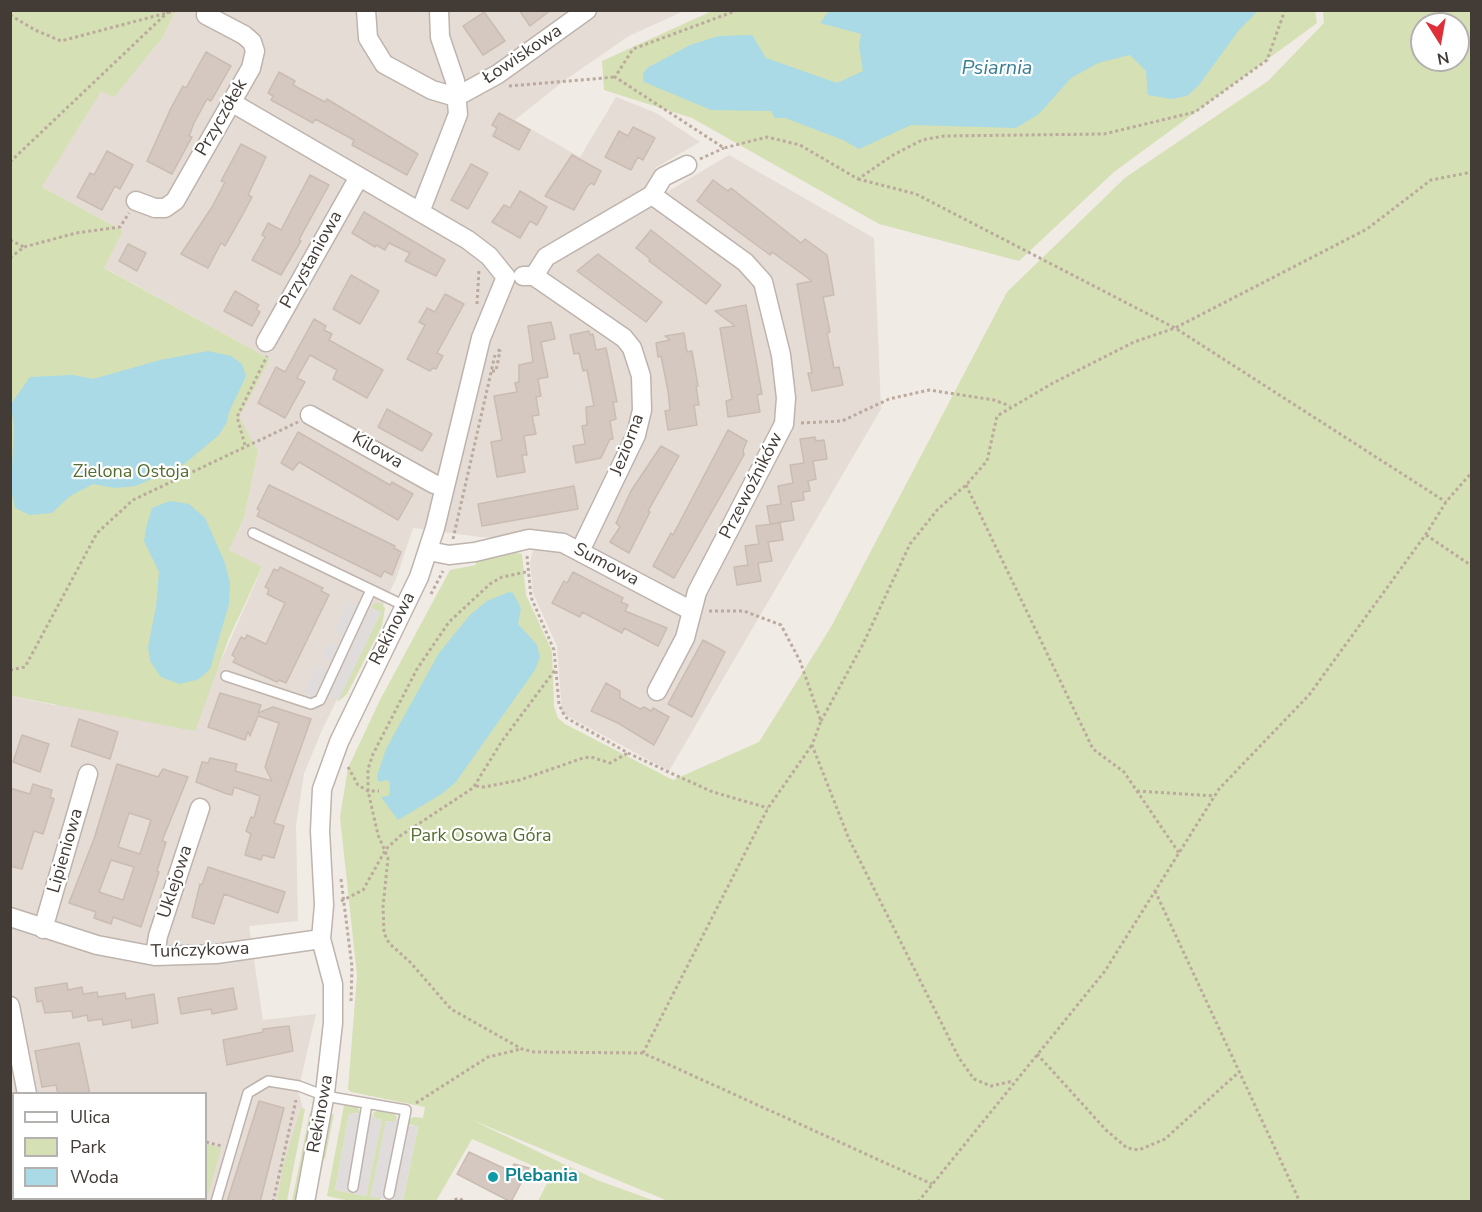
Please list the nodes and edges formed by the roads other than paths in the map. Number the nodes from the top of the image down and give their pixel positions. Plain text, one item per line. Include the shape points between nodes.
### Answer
1 (366, 10) edge
2 (439, 10) edge
3 (587, 10) edge
4 (206, 15) dead end
5 (456, 97) junction
6 (231, 102) junction
7 (687, 165) road end
8 (359, 177) junction
9 (652, 195) junction
10 (136, 201) road end
11 (420, 212) junction
12 (534, 276) junction
13 (506, 277) junction
14 (266, 342) road end
15 (310, 415) road end
16 (444, 487) junction
17 (253, 534) dead end
18 (429, 551) junction
19 (580, 551) junction
20 (371, 590) junction
21 (405, 606) junction
22 (692, 610) junction
23 (226, 676) dead end
24 (657, 691) dead end
25 (88, 774) dead end
26 (200, 808) dead end
27 (10, 917) edge
28 (43, 929) junction
29 (321, 939) junction
30 (155, 956) junction
31 (10, 1006) edge
32 (27, 1092) edge
33 (325, 1096) junction
34 (367, 1104) junction
35 (353, 1187) dead end
36 (389, 1194) dead end
37 (216, 1202) edge
38 (305, 1202) edge

1 - 5 street via 368,38 384,64 432,90
2 - 5 street, Łowiskowa via 440,37 455,81
3 - 5 street, Łowiskowa via 496,75
4 - 6 street, Przyczółek via 244,35 255,51 251,68
5 - 11 street, Łowiskowa via 458,114
6 - 8 street
6 - 10 street, Przyczółek via 175,201 165,208
7 - 9 street via 663,177
8 - 11 street
8 - 14 street, Przystaniowa
9 - 12 street via 546,256
9 - 22 street, Przewoźników via 745,262 763,282 781,355 786,398 784,424 697,592
11 - 13 street via 480,248
12 - 13 street
12 - 19 street, Jeziorna via 624,338 632,348 641,376 642,411 633,442
13 - 16 street, Rekinowa via 481,338
15 - 16 street, Kilowa
16 - 18 street, Rekinowa
17 - 20 lane
18 - 19 street, Sumowa via 449,555 529,539 563,543
18 - 21 street, Rekinowa
19 - 22 street, Sumowa
20 - 21 lane
20 - 23 lane via 320,700 311,704
21 - 29 street, Rekinowa via 339,742 322,789
22 - 24 street via 685,638
25 - 28 street, Lipieniowa
26 - 30 street, Uklejowa
27 - 28 street, Tuńczykowa
28 - 30 street, Tuńczykowa
29 - 30 street, Tuńczykowa via 216,954
29 - 33 street, Rekinowa via 333,984
31 - 32 street
33 - 34 lane
33 - 37 lane via 277,1081 268,1081 249,1093
33 - 38 street, Rekinowa
34 - 35 lane
34 - 36 lane via 406,1110

